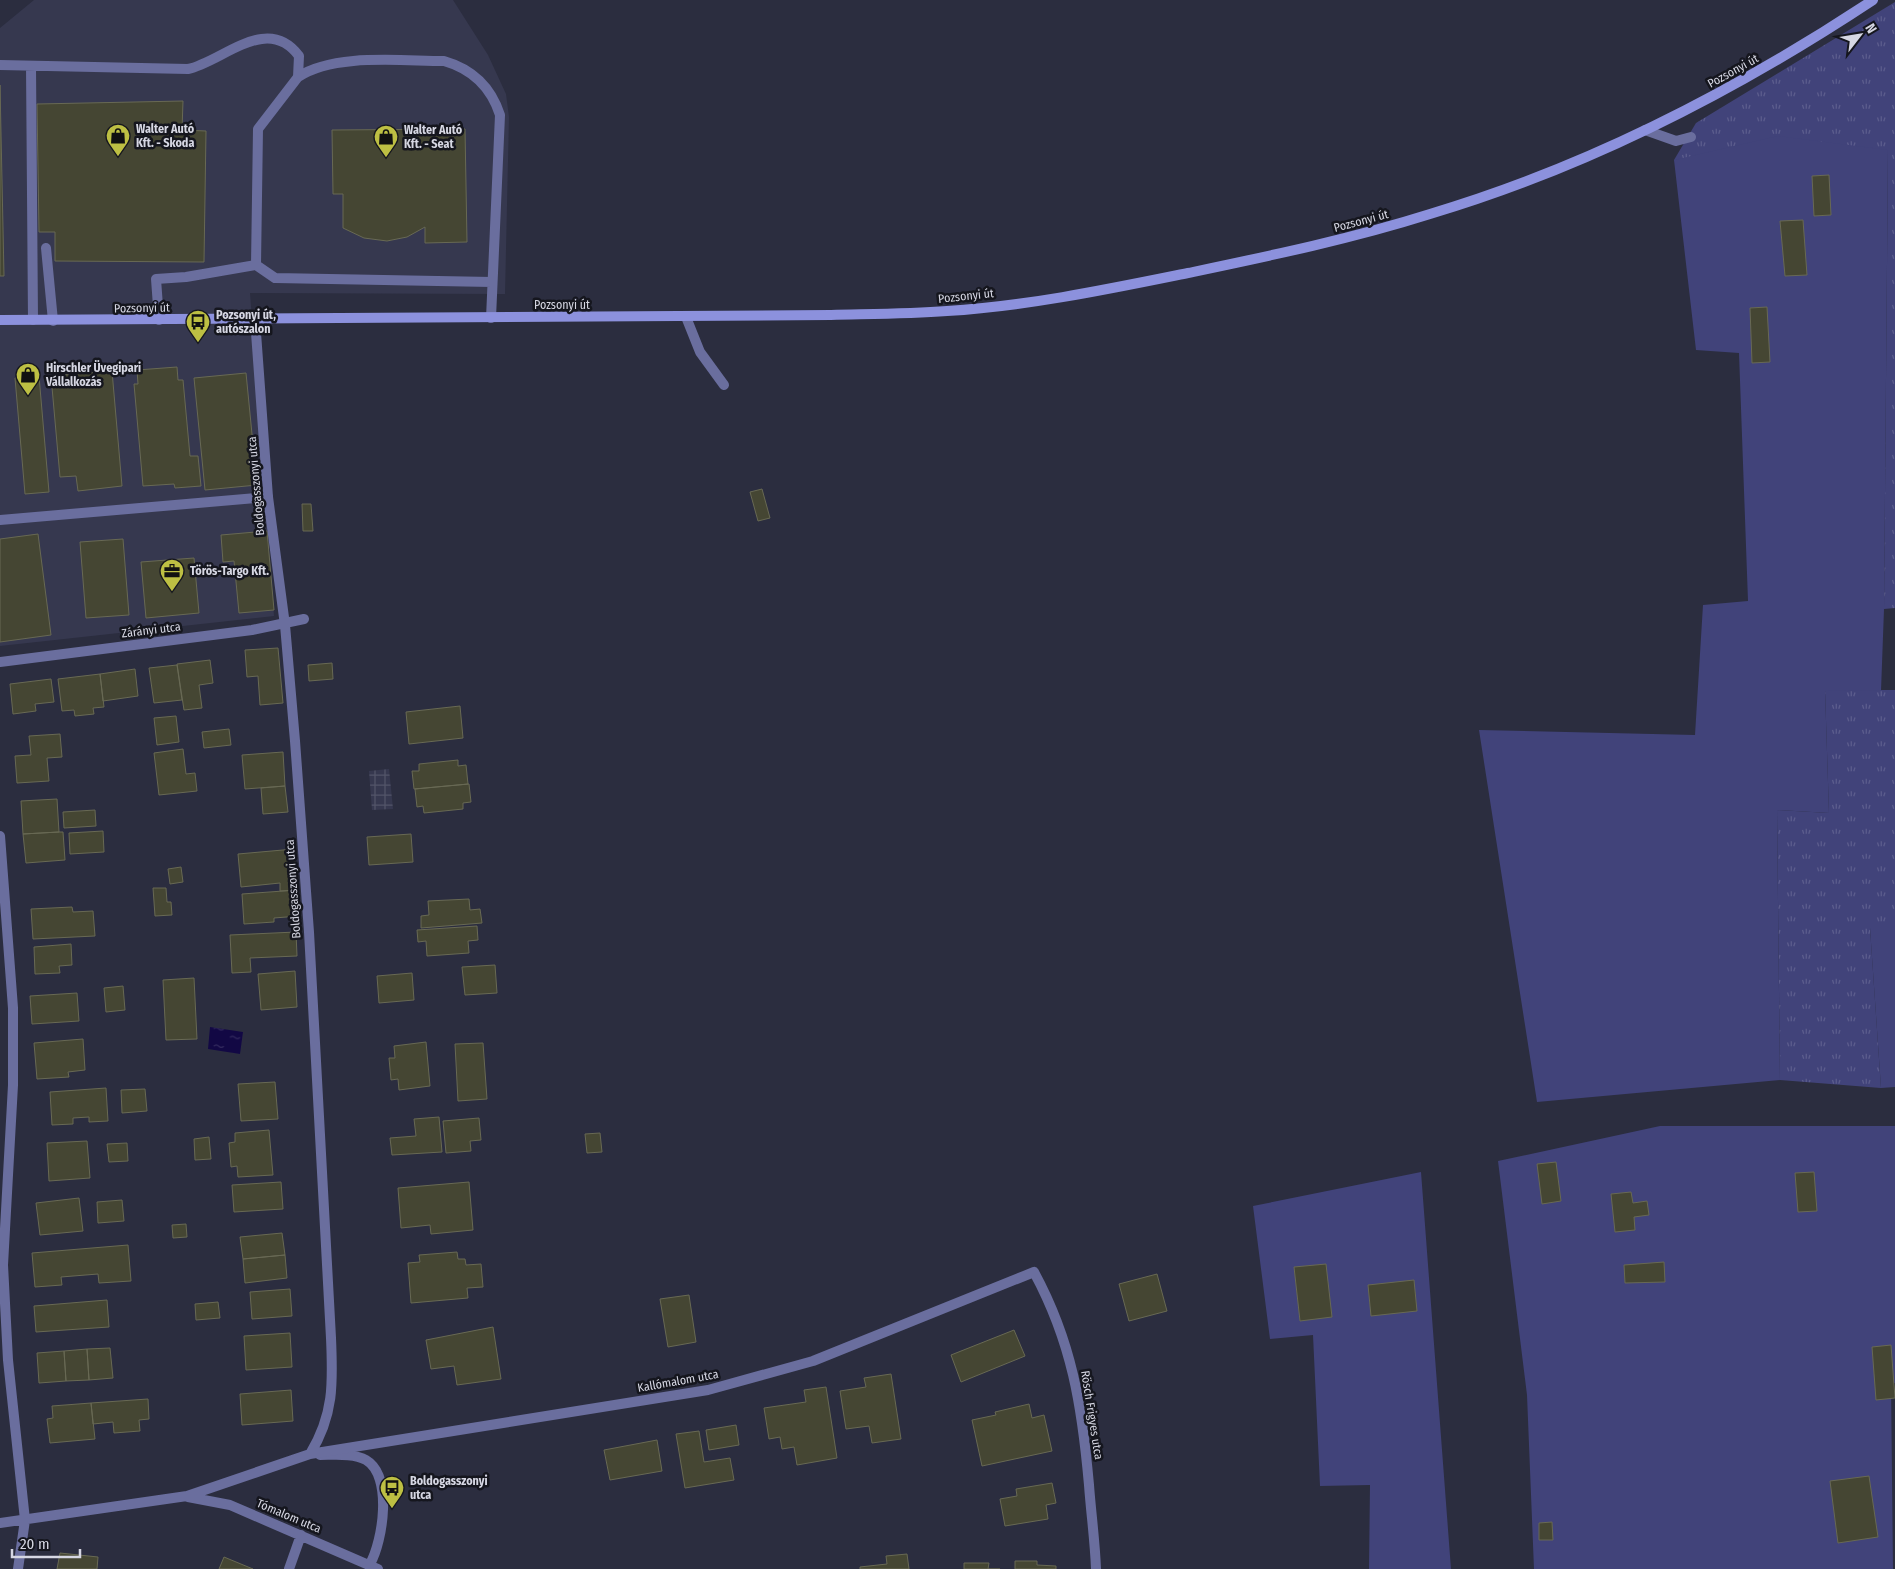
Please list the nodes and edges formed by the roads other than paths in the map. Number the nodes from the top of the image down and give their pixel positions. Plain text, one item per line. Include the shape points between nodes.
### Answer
1 (1873, 0) edge
2 (0, 64) edge
3 (31, 66) junction
4 (298, 77) junction
5 (1645, 130) junction
6 (1691, 137) dead end
7 (46, 248) dead end
8 (256, 265) junction
9 (492, 282) junction
10 (686, 317) junction
11 (491, 318) junction
12 (256, 319) junction
13 (0, 320) edge
14 (33, 320) junction
15 (159, 320) junction
16 (53, 321) junction
17 (724, 385) dead end
18 (268, 497) junction
19 (0, 520) edge
20 (304, 619) dead end
21 (285, 624) junction
22 (0, 662) edge
23 (0, 836) edge
24 (1034, 1272) joint
25 (310, 1454) junction
26 (187, 1496) junction
27 (25, 1520) junction
28 (0, 1523) edge
29 (301, 1534) junction
30 (374, 1567) edge
31 (18, 1569) edge
32 (289, 1569) edge
33 (1096, 1569) edge

1 - 5 main road, Pozsonyi út via 1742,82
2 - 3 street
3 - 4 street via 188,69 198,67 242,43 267,40 287,44 294,49 300,62
3 - 14 street
4 - 8 street via 258,129
4 - 9 street via 308,70 337,62 444,61 458,65 481,81 494,99 500,115
5 - 6 street via 1676,141
5 - 10 main road, Pozsonyi út via 1537,177 1432,214 1333,241 1091,292 948,311
7 - 16 street
8 - 9 street via 275,278
8 - 15 street via 156,280
9 - 11 street
10 - 11 main road, Pozsonyi út
10 - 17 street via 700,352
11 - 12 main road, Pozsonyi út
12 - 15 main road, Pozsonyi út
12 - 18 street, Boldogasszonyi utca
13 - 14 main road, Pozsonyi út
14 - 16 main road, Pozsonyi út
15 - 16 main road, Pozsonyi út
18 - 19 street
18 - 21 street, Boldogasszonyi utca
20 - 21 street, Zárányi utca
21 - 22 street, Zárányi utca
21 - 25 street, Boldogasszonyi utca via 309,932 333,1388 321,1436
23 - 27 street via 13,1008 13,1085 4,1265 8,1360
24 - 25 street, Kallómalom utca via 813,1361 708,1390
24 - 33 street, Rösch Frigyes utca via 1067,1344 1077,1389 1085,1439
25 - 26 street, Tómalom utca
25 - 30 street via 349,1456 364,1459 374,1466 380,1484 383,1521
26 - 27 street, Tómalom utca
26 - 29 street, Tómalom utca via 230,1505
27 - 28 street, Tómalom utca
27 - 31 street
29 - 30 street, Tómalom utca
29 - 32 street

